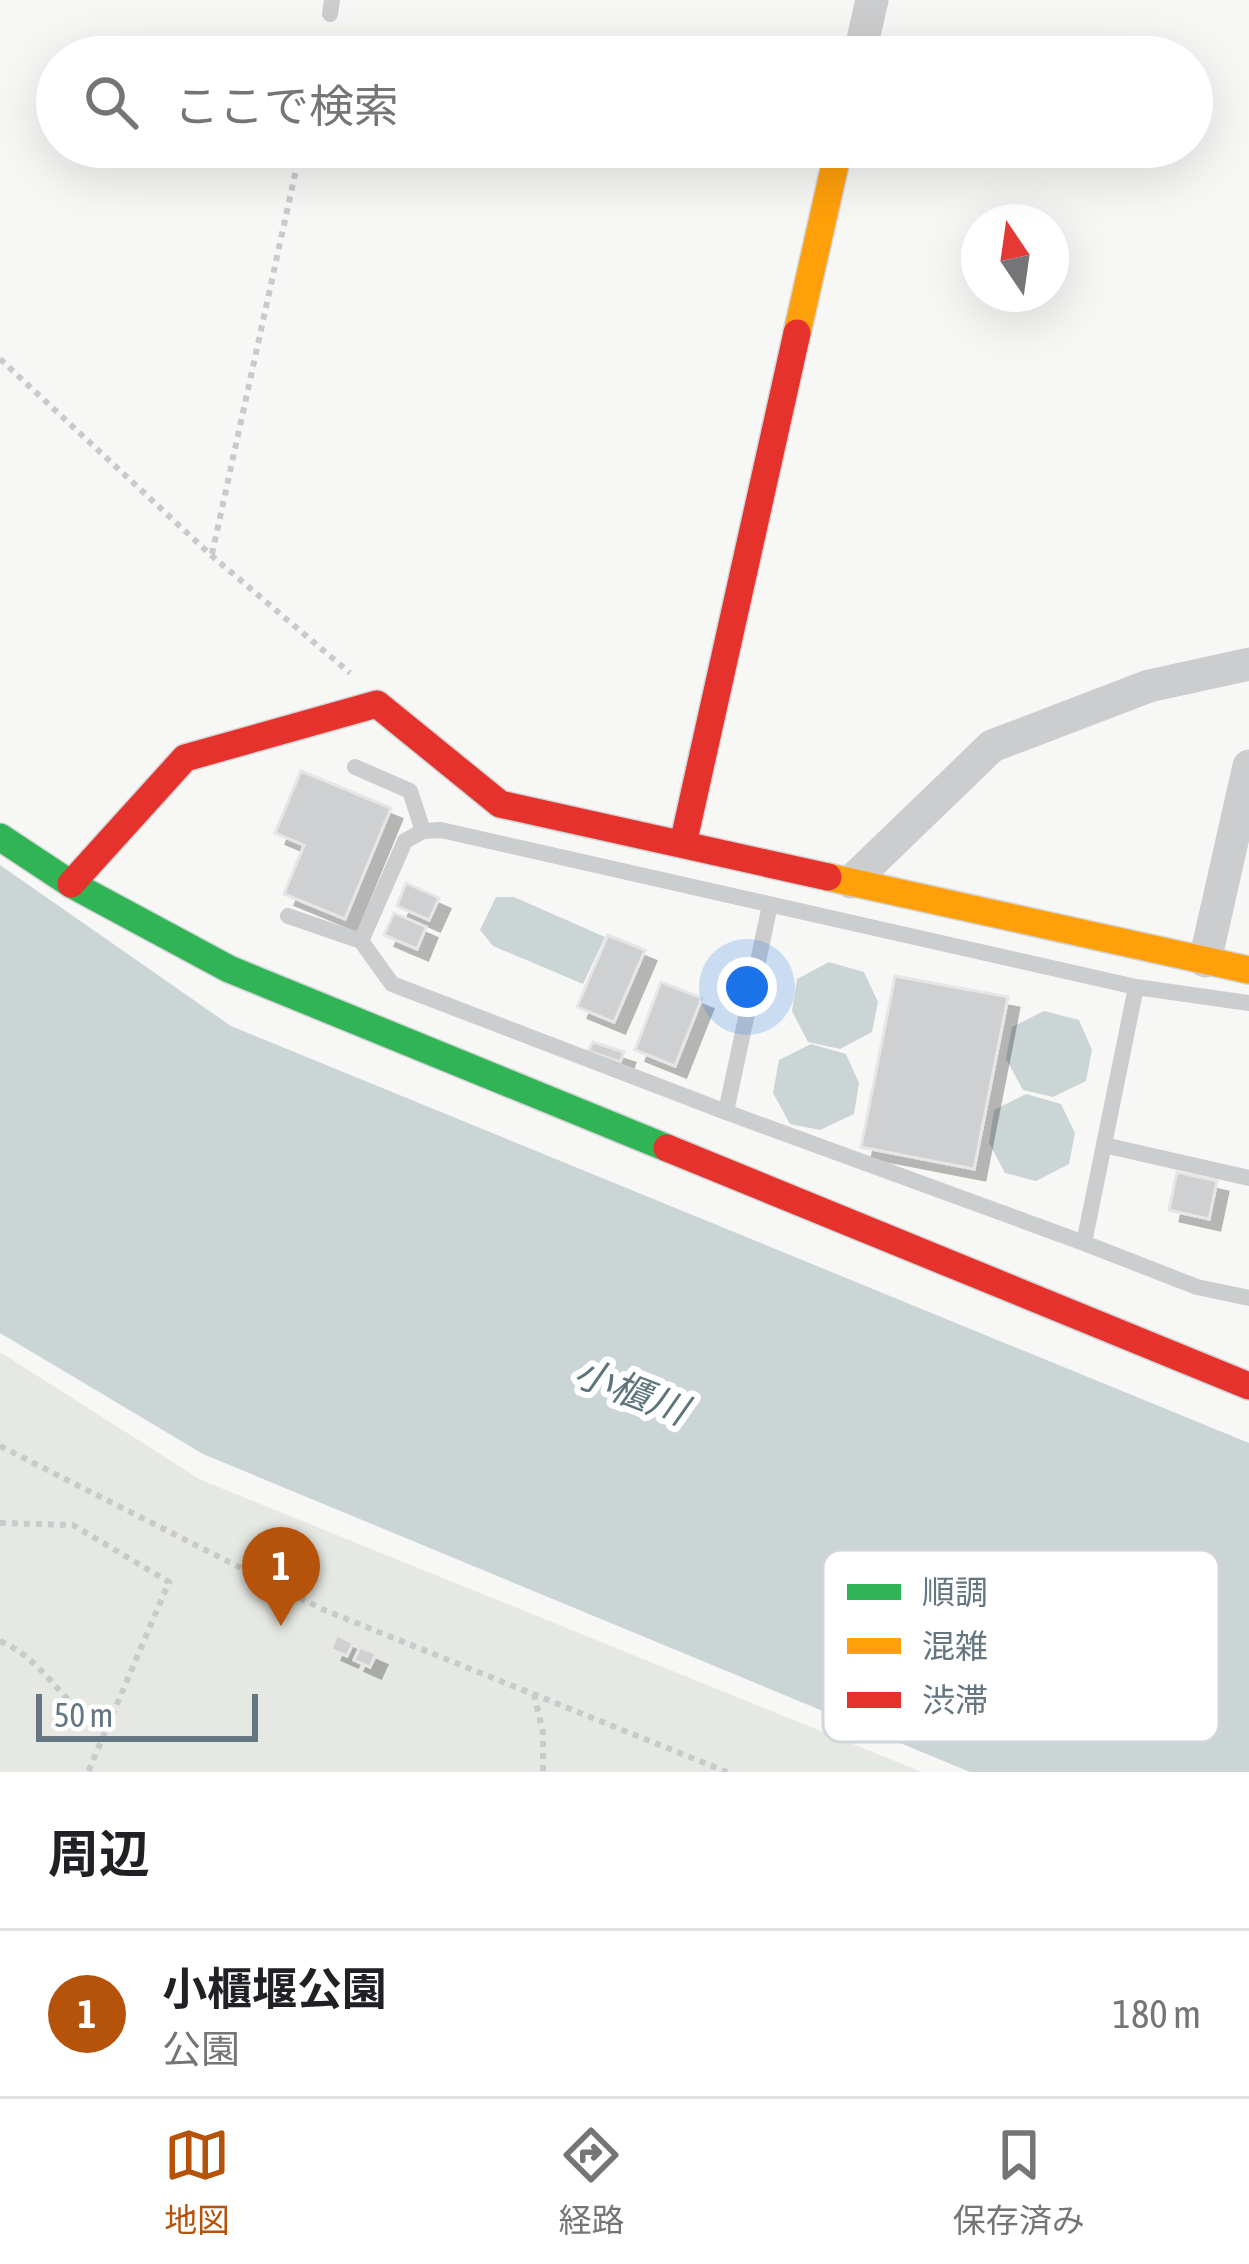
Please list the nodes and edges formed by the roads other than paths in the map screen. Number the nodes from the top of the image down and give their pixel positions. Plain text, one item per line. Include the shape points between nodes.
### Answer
1 (872, 0) edge
2 (864, 36) edge
3 (834, 168) edge
4 (1249, 664) edge
5 (1249, 766) edge
6 (355, 767) dead end
7 (423, 831) junction
8 (0, 837) edge
9 (683, 844) junction
10 (851, 882) junction
11 (70, 884) junction
12 (770, 905) junction
13 (287, 916) dead end
14 (361, 941) junction
15 (1204, 961) junction
16 (1249, 970) edge
17 (1136, 987) junction
18 (1249, 1003) edge
19 (726, 1112) junction
20 (1104, 1145) junction
21 (1249, 1178) edge
22 (1084, 1243) junction
23 (1249, 1298) edge
24 (1249, 1387) edge

1 - 2 street
3 - 9 street
4 - 10 street via 1149,686 992,746
5 - 15 street
6 - 7 lane via 410,791
7 - 12 lane
7 - 14 lane via 404,842
8 - 11 street
9 - 10 street
9 - 11 street via 500,804 377,704 185,758
10 - 15 street
11 - 24 street via 229,969
12 - 17 lane
12 - 19 lane
13 - 14 lane
14 - 19 lane via 392,984
15 - 16 street
17 - 18 lane
17 - 20 lane
19 - 22 lane
20 - 21 lane
20 - 22 lane
22 - 23 lane via 1197,1287

